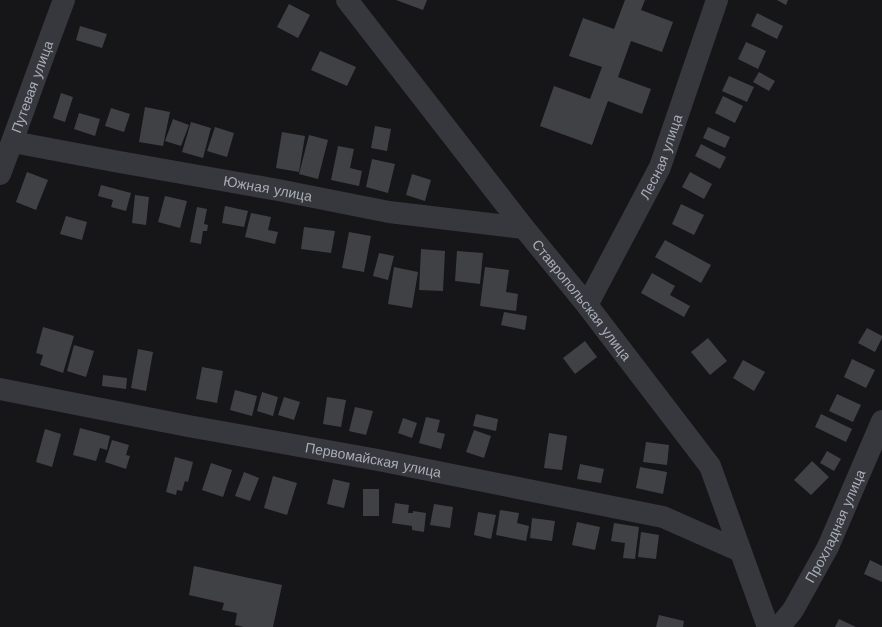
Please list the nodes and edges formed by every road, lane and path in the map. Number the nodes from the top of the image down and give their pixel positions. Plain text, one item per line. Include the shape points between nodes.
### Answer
1 (64, 0) edge
2 (347, 0) edge
3 (717, 0) edge
4 (12, 142) junction
5 (0, 174) edge
6 (524, 228) junction
7 (587, 305) junction
8 (0, 389) edge
9 (882, 421) edge
10 (740, 551) junction
11 (768, 627) edge
12 (779, 627) edge

1 - 4 street, Путевая улица
2 - 6 street, Ставропольская улица
3 - 7 street, Лесная улица via 660,167
4 - 5 street, Путевая улица
4 - 6 street, Южная улица via 389,212
6 - 7 street, Ставропольская улица
7 - 10 street, Ставропольская улица via 710,466
8 - 10 street, Первомайская улица via 663,517
9 - 12 street, Прохладная улица via 828,547 793,610
10 - 11 street, Ставропольская улица

